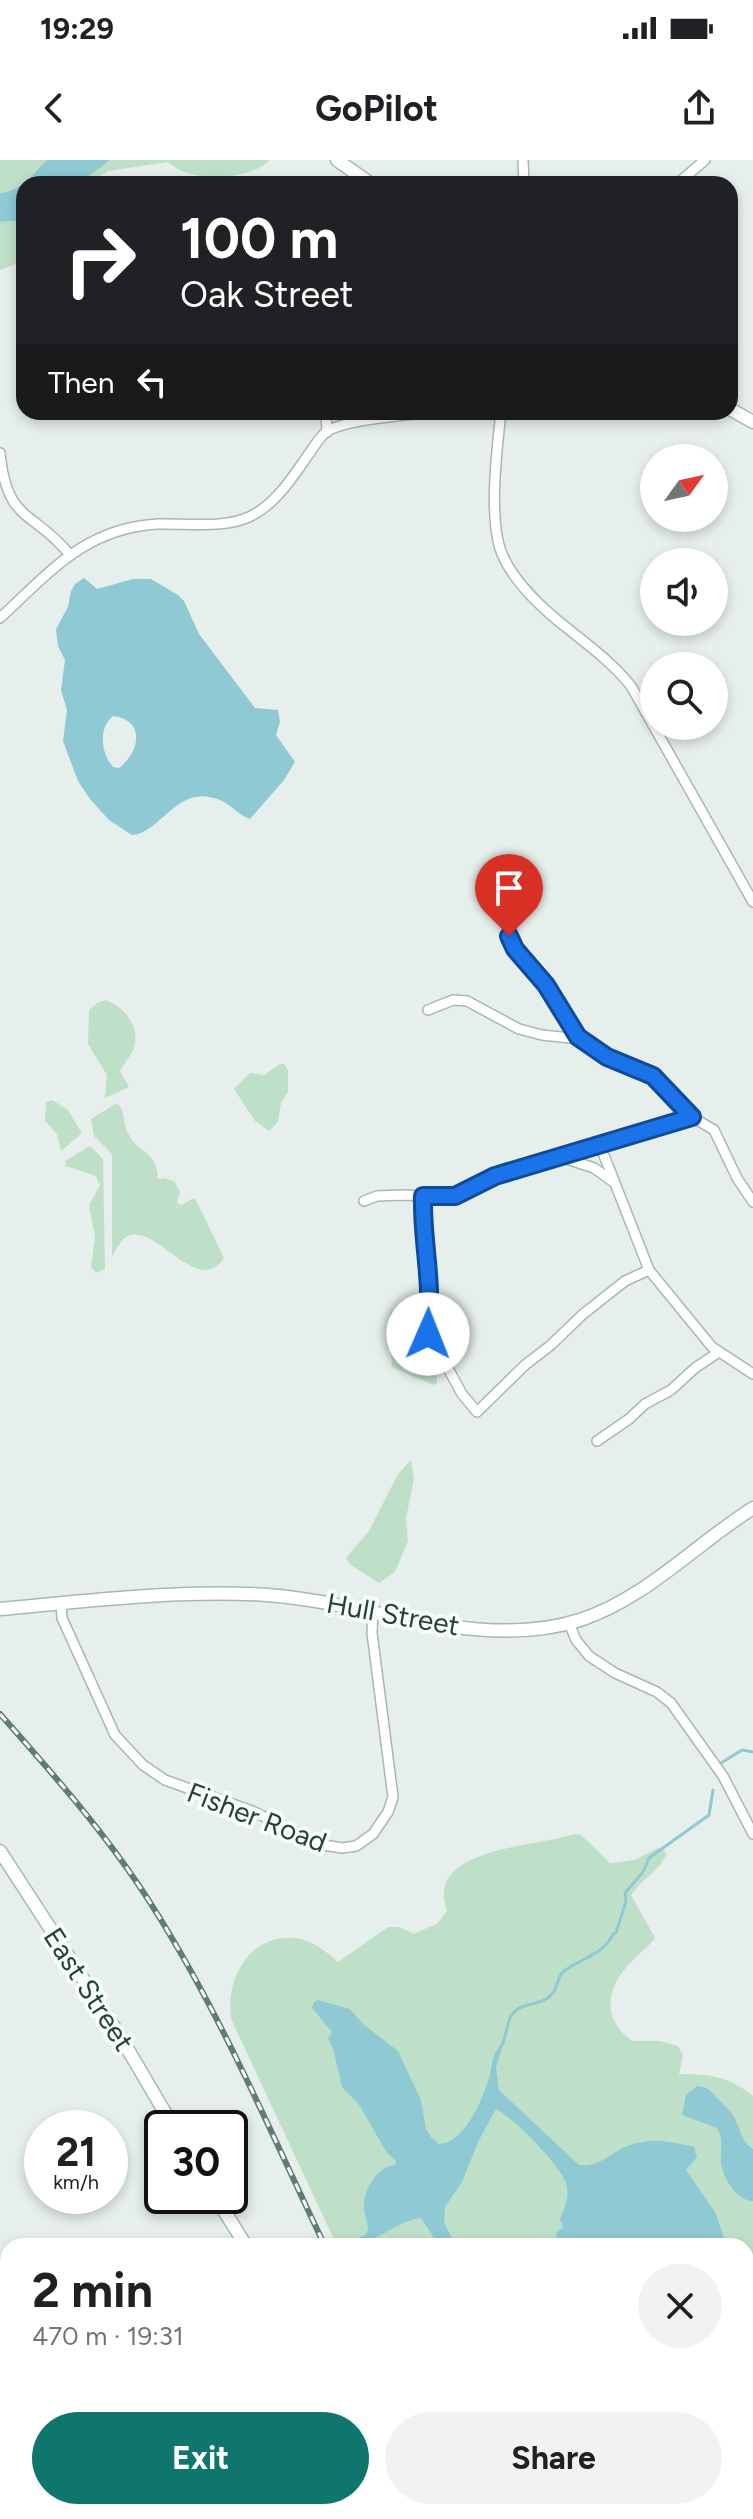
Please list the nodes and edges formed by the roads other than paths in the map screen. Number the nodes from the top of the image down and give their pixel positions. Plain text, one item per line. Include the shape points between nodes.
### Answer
1 (337, 160) edge
2 (705, 160) edge
3 (360, 176) edge
4 (686, 176) edge
5 (326, 420) edge
6 (373, 420) edge
7 (501, 420) edge
8 (327, 432) junction
9 (0, 453) edge
10 (70, 555) junction
11 (0, 618) edge
12 (753, 902) edge
13 (509, 936) dead end
14 (428, 1010) dead end
15 (580, 1039) junction
16 (692, 1117) junction
17 (600, 1145) junction
18 (558, 1157) junction
19 (615, 1183) junction
20 (423, 1196) junction
21 (364, 1201) dead end
22 (753, 1202) edge
23 (649, 1270) junction
24 (719, 1352) junction
25 (753, 1374) edge
26 (597, 1441) dead end
27 (753, 1508) edge
28 (61, 1604) junction
29 (0, 1609) edge
30 (373, 1610) junction
31 (569, 1623) junction
32 (753, 1834) edge
33 (0, 1851) edge
34 (163, 2110) edge
35 (226, 2214) edge
36 (241, 2238) edge

1 - 3 main road
2 - 4 street
5 - 8 street
6 - 8 street
7 - 12 street via 496,517 506,561 535,599 631,686
8 - 10 street via 278,496 246,518 121,529
9 - 10 street via 6,487 16,505
10 - 11 street
13 - 15 street
14 - 15 street via 453,1000 467,1001 526,1032
15 - 16 street via 653,1076
16 - 17 street
16 - 22 street via 717,1133
17 - 18 street
17 - 19 street
18 - 19 street via 585,1164
18 - 20 street via 489,1178 455,1196
19 - 23 street
20 - 21 street
20 - 23 street via 426,1328 477,1412 582,1315 625,1281
23 - 24 street
24 - 25 street
24 - 26 street
27 - 31 main road, Hull Street via 629,1596
28 - 29 main road, Hull Street
28 - 30 main road, Hull Street via 237,1593
28 - 30 street, Fisher Road via 62,1618 107,1722 143,1765 177,1786 342,1848 373,1834 393,1797
30 - 31 main road, Hull Street via 490,1630
31 - 32 street via 589,1656 671,1703 723,1776
33 - 34 main road, East Street
35 - 36 main road

